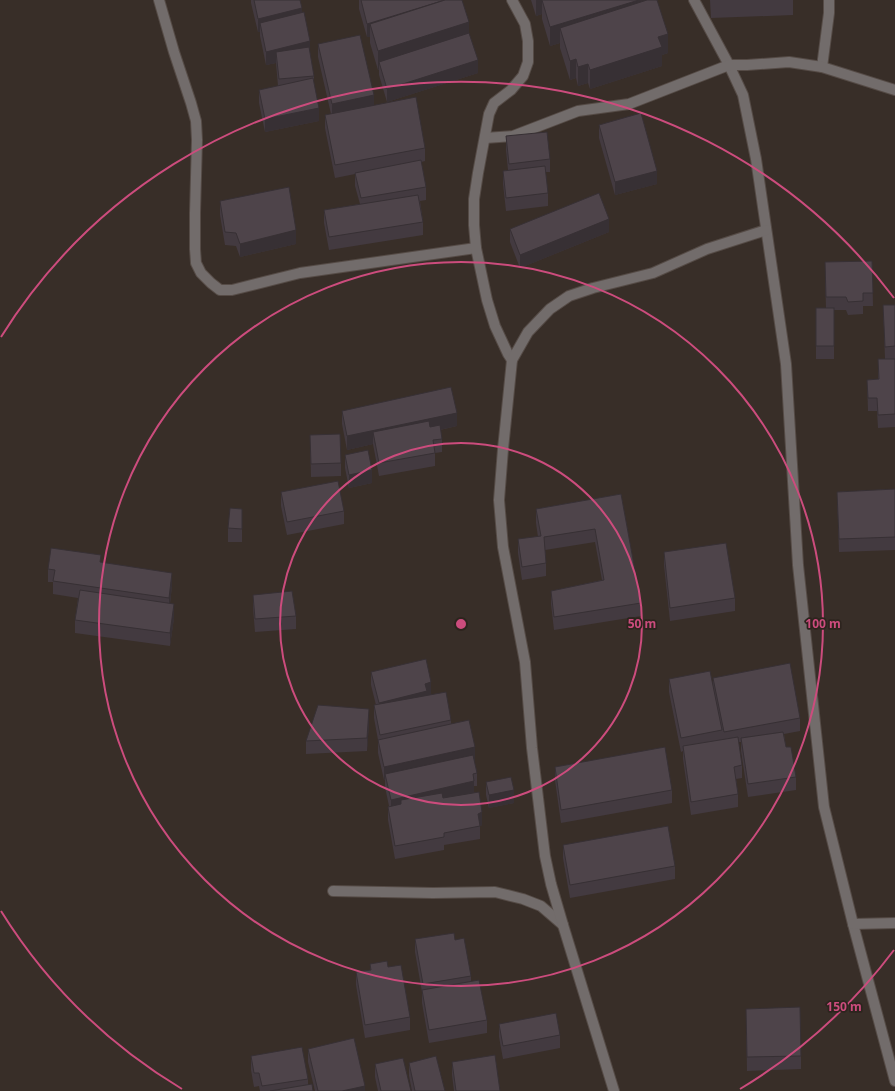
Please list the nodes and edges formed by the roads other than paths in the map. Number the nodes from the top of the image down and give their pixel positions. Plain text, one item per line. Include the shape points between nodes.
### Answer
1 (159, 0) edge
2 (512, 0) edge
3 (694, 0) edge
4 (829, 0) edge
5 (729, 64) junction
6 (822, 67) junction
7 (895, 90) edge
8 (485, 138) junction
9 (766, 230) junction
10 (476, 248) junction
11 (512, 360) junction
12 (333, 891) dead end
13 (895, 923) edge
14 (853, 924) junction
15 (563, 925) junction
16 (895, 1081) edge
17 (614, 1091) edge

1 - 10 street via 196,121 196,263 201,273 220,290 232,290 300,273
2 - 8 street via 525,24 528,62 523,76 511,90 494,103 489,114
3 - 5 street
4 - 6 street
5 - 6 street via 789,62
5 - 8 street via 629,104 578,110 513,136
5 - 9 street via 743,95 756,159
6 - 7 street
8 - 10 street via 474,200
9 - 11 street via 707,250 653,273 569,296 550,309 528,332
9 - 14 street via 786,364 798,565 824,807
10 - 11 street via 495,326
11 - 15 street via 499,500 502,547 525,662 545,856
12 - 15 street via 495,892 523,898 541,906
13 - 14 street
14 - 16 street
15 - 17 street

